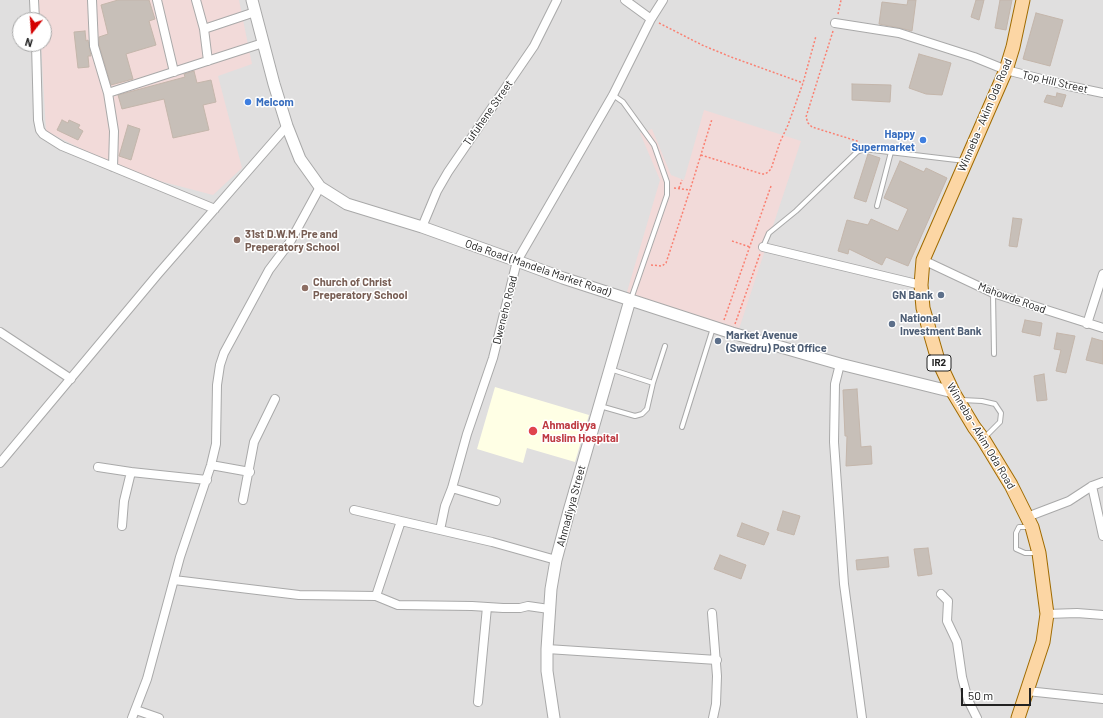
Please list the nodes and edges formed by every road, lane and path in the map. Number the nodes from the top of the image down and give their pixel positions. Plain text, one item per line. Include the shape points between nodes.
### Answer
1 (34, 0) edge
2 (92, 0) edge
3 (157, 0) edge
4 (196, 0) edge
5 (252, 0) edge
6 (557, 0) edge
7 (625, 0) edge
8 (663, 0) edge
9 (841, 0) edge
10 (1022, 0) edge
11 (35, 12) edge
12 (255, 12) junction
13 (651, 19) junction
14 (835, 23) junction
15 (204, 29) junction
16 (816, 36) dead end
17 (263, 43) junction
18 (36, 52) edge
19 (208, 61) junction
20 (1006, 70) junction
21 (174, 72) junction
22 (803, 83) junction
23 (1103, 93) edge
24 (108, 94) junction
25 (613, 95) junction
26 (712, 119) dead end
27 (287, 126) junction
28 (864, 149) junction
29 (891, 152) junction
30 (701, 155) junction
31 (965, 161) junction
32 (113, 167) junction
33 (682, 180) dead end
34 (320, 186) junction
35 (771, 186) dead end
36 (667, 187) junction
37 (679, 188) junction
38 (690, 190) junction
39 (877, 206) dead end
40 (215, 209) junction
41 (422, 228) junction
42 (732, 241) dead end
43 (750, 247) junction
44 (763, 247) junction
45 (923, 260) junction
46 (517, 261) junction
47 (643, 262) junction
48 (1103, 274) edge
49 (920, 285) junction
50 (993, 293) junction
51 (630, 300) junction
52 (1087, 324) junction
53 (717, 328) junction
54 (1103, 328) edge
55 (0, 332) edge
56 (732, 333) junction
57 (665, 346) dead end
58 (994, 354) dead end
59 (840, 364) junction
60 (610, 369) junction
61 (71, 379) junction
62 (654, 383) junction
63 (956, 396) junction
64 (275, 399) dead end
65 (599, 406) junction
66 (682, 427) dead end
67 (983, 439) junction
68 (0, 463) edge
69 (212, 465) junction
70 (98, 467) dead end
71 (131, 472) junction
72 (250, 472) junction
73 (206, 480) junction
74 (1103, 482) edge
75 (1092, 486) junction
76 (452, 488) junction
77 (243, 500) dead end
78 (496, 501) dead end
79 (354, 510) dead end
80 (402, 521) junction
81 (1029, 522) junction
82 (122, 526) dead end
83 (440, 530) junction
84 (1103, 536) edge
85 (1039, 553) junction
86 (556, 560) junction
87 (174, 580) junction
88 (941, 594) dead end
89 (376, 596) junction
90 (487, 607) junction
91 (549, 609) junction
92 (712, 613) dead end
93 (1047, 614) junction
94 (1103, 615) edge
95 (547, 649) junction
96 (717, 660) junction
97 (1027, 691) junction
98 (1103, 699) edge
99 (478, 702) dead end
100 (134, 714) edge
101 (159, 718) edge
102 (554, 718) edge
103 (713, 718) edge
104 (862, 718) edge
105 (977, 718) edge
106 (1018, 718) edge

1 - 11 street
2 - 24 street via 94,46
3 - 21 street
4 - 15 street
5 - 12 street, Oda Road (Mandela Market Road)
6 - 41 street, Tufuhene Street via 534,46 448,172
7 - 13 street
8 - 13 street, Dweneho Road
9 - 14 path
10 - 20 main road, Winneba - Akim Oda Road / IR2
12 - 15 street
12 - 17 street, Oda Road (Mandela Market Road)
13 - 22 path via 732,58
13 - 25 street, Dweneho Road
14 - 20 street, Top Hill Street via 899,33
14 - 28 path via 806,117 812,127 857,141
15 - 19 street
16 - 22 path
17 - 19 street
17 - 27 street, Oda Road (Mandela Market Road)
18 - 32 street via 40,130 46,137 62,146
19 - 21 street
20 - 23 street, Top Hill Street
20 - 31 main road, Winneba - Akim Oda Road / IR2
21 - 24 street
22 - 30 path via 771,169 765,174
24 - 32 street via 114,131
25 - 36 lane via 623,102 654,145
25 - 46 street, Dweneho Road
26 - 30 path
27 - 34 street, Oda Road (Mandela Market Road) via 300,159
27 - 40 street
28 - 29 lane
28 - 44 lane via 857,152 796,211 769,233
29 - 31 lane
29 - 39 lane
30 - 38 path
31 - 45 main road, Winneba - Akim Oda Road / IR2
32 - 40 street
33 - 37 path
34 - 41 street, Oda Road (Mandela Market Road) via 347,204
34 - 69 street via 290,242 269,270 224,353 217,385 216,444
35 - 43 path
36 - 37 path
36 - 47 lane
37 - 38 path
38 - 47 path via 666,263 656,266
40 - 61 street
41 - 46 street, Oda Road (Mandela Market Road)
42 - 43 path
43 - 53 path
44 - 49 street
44 - 56 path
45 - 49 main road, Winneba - Akim Oda Road / IR2
45 - 50 street, Mahowde Road
46 - 51 street, Oda Road (Mandela Market Road)
46 - 76 street, Dweneho Road via 493,358
47 - 51 lane
48 - 52 street
49 - 63 main road, Winneba - Akim Oda Road / IR2 via 923,308 938,360
50 - 52 street, Mahowde Road
50 - 58 lane
51 - 53 street, Oda Road (Mandela Market Road)
51 - 60 street, Ahmadiyya Street
52 - 54 street, Mahowde Road
53 - 56 street, Oda Road (Mandela Market Road)
53 - 66 lane
55 - 61 street
56 - 59 street, Oda Road (Mandela Market Road)
57 - 62 lane
59 - 63 street, Oda Road (Mandela Market Road)
59 - 104 street via 835,384 834,442 844,584
60 - 62 lane
60 - 65 street, Ahmadiyya Street
61 - 68 street
62 - 65 lane via 647,409 642,414 635,416
63 - 67 main road, Winneba - Akim Oda Road / IR2
63 - 67 lane via 995,404 1001,413 1000,422
64 - 72 street via 254,442
65 - 86 street, Ahmadiyya Street
67 - 81 main road, Winneba - Akim Oda Road / IR2
69 - 72 street
69 - 73 street
70 - 71 street
71 - 73 street
71 - 82 street via 124,501
72 - 77 street
73 - 87 street
74 - 75 street
75 - 81 street
75 - 84 street
76 - 78 street
76 - 83 street, Dweneho Road
79 - 80 street
80 - 83 street
80 - 89 street
81 - 85 main road, Winneba - Akim Oda Road / IR2
81 - 85 lane via 1019,527 1016,533 1016,549 1025,553
83 - 86 street
85 - 93 main road, Winneba - Akim Oda Road / IR2
86 - 91 street, Ahmadiyya Street
87 - 89 street via 299,595
87 - 100 street
88 - 105 street via 948,601 948,621 958,642 962,677 968,700
89 - 90 street via 398,605
90 - 91 street via 528,606
90 - 99 street
91 - 95 street, Ahmadiyya Street
92 - 96 street
93 - 94 street
93 - 97 main road, Winneba - Akim Oda Road / IR2 via 1043,642
95 - 96 street
95 - 102 street, Ahmadiyya Street via 547,671
96 - 103 street via 716,704
97 - 98 street
97 - 106 main road, Winneba - Akim Oda Road / IR2
100 - 101 street

